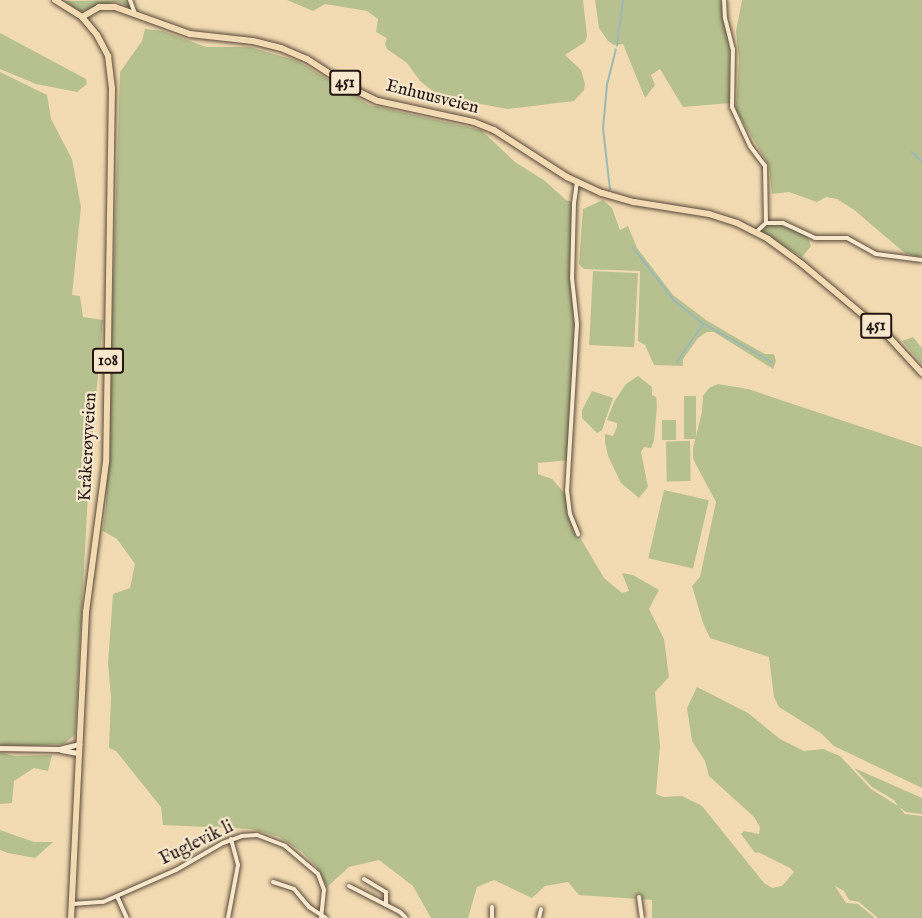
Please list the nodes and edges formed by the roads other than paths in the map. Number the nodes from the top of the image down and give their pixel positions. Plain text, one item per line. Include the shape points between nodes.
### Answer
1 (55, 0) edge
2 (130, 0) edge
3 (724, 0) edge
4 (135, 15) junction
5 (85, 19) junction
6 (577, 182) junction
7 (766, 223) junction
8 (756, 232) junction
9 (922, 260) edge
10 (922, 373) edge
11 (578, 534) dead end
12 (79, 744) junction
13 (0, 748) edge
14 (59, 749) junction
15 (78, 753) junction
16 (231, 839) junction
17 (364, 879) dead end
18 (273, 882) dead end
19 (350, 886) dead end
20 (117, 896) junction
21 (639, 897) dead end
22 (71, 904) junction
23 (386, 905) junction
24 (492, 907) dead end
25 (541, 909) dead end
26 (323, 917) edge
27 (70, 918) edge
28 (127, 918) edge
29 (228, 918) edge
30 (406, 918) edge
31 (492, 918) edge
32 (539, 918) edge
33 (642, 918) edge

1 - 5 main road, Kråkerøyveien / 108
2 - 4 street
3 - 7 street via 733,49 732,107 750,146 765,166
4 - 5 main road, Enhuusveien / 451 via 104,7
4 - 6 main road, Enhuusveien / 451 via 190,34 260,43 295,53 378,101 494,130
5 - 12 main road, Kråkerøyveien / 108 via 102,42 110,64 111,183 106,462 87,602
6 - 8 main road, Enhuusveien / 451 via 634,202 718,217
6 - 11 street via 572,278 577,324 567,490
7 - 8 street
7 - 9 street via 794,226 816,238 847,238 876,254
8 - 10 main road, Enhuusveien / 451 via 793,256 879,328
12 - 14 main road
12 - 15 main road, Kråkerøyveien / 108
13 - 14 main road
14 - 15 main road
15 - 22 main road, Kråkerøyveien / 108
16 - 20 street, Fuglevik li via 176,870
16 - 26 street, Fuglevik li via 257,835 299,854 321,879
16 - 29 street via 238,865
17 - 23 street via 386,892
18 - 26 street via 294,889
19 - 23 street
20 - 22 street, Fuglevik li via 93,904
20 - 28 street
21 - 33 street
22 - 27 main road, Kråkerøyveien / 108
23 - 30 street
24 - 31 street
25 - 32 street

